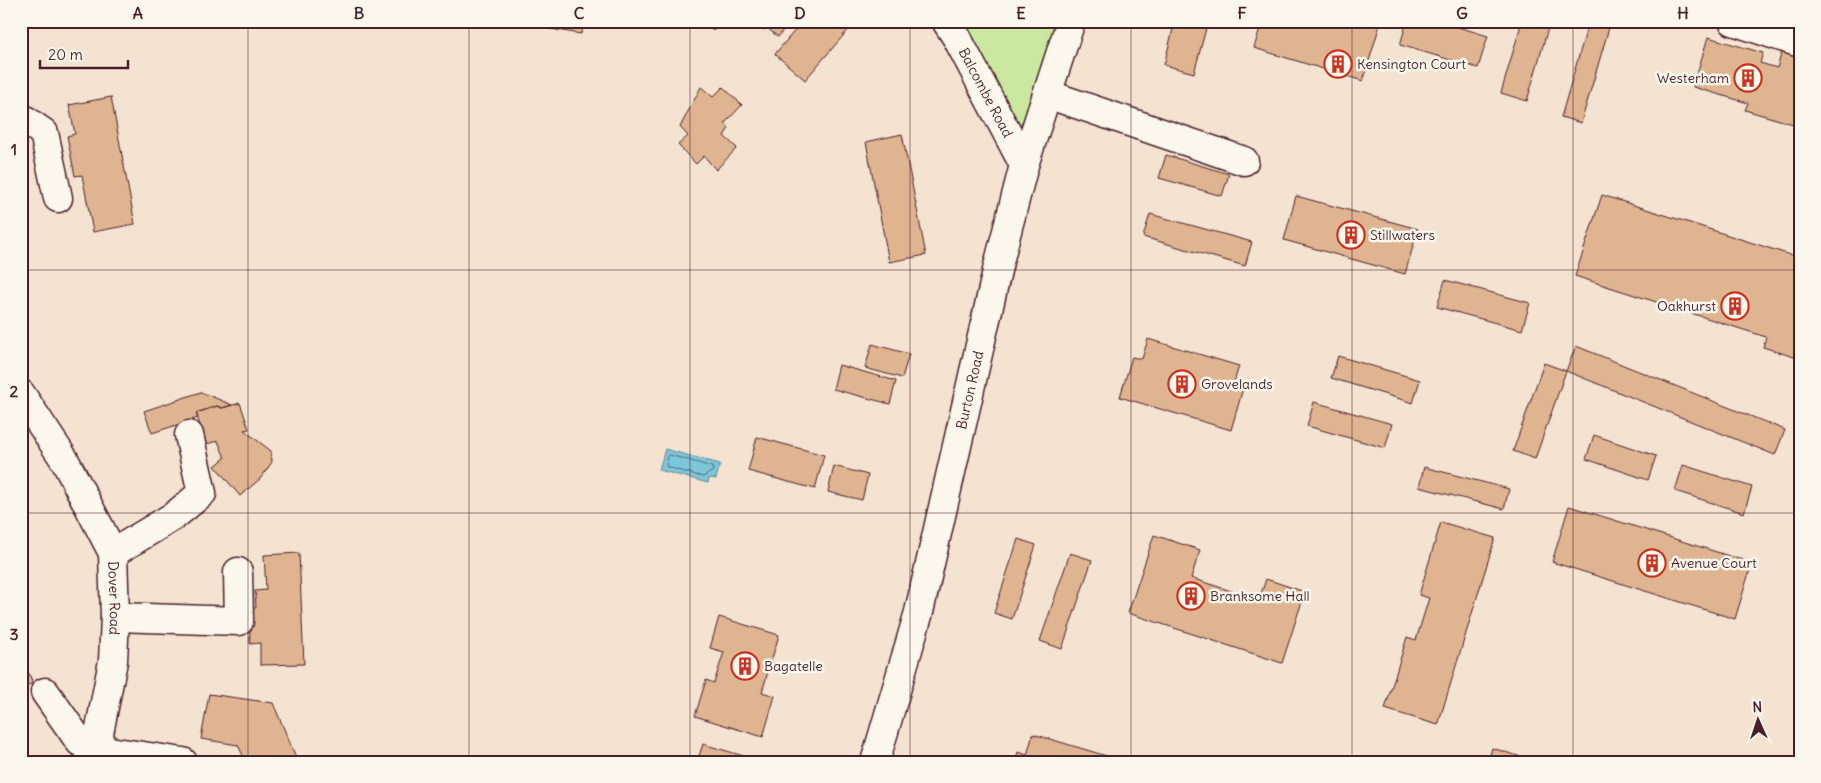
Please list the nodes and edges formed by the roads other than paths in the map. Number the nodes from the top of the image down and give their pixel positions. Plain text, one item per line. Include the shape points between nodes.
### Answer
1 (946, 21) edge
2 (1071, 21) edge
3 (1733, 21) edge
4 (1800, 43) edge
5 (1047, 94) junction
6 (21, 117) edge
7 (1244, 160) dead end
8 (1024, 165) junction
9 (58, 198) dead end
10 (21, 394) edge
11 (189, 435) dead end
12 (113, 553) junction
13 (238, 572) dead end
14 (115, 617) junction
15 (45, 692) dead end
16 (92, 755) edge
17 (183, 762) edge
18 (876, 762) edge

1 - 8 street, Balcombe Road
2 - 5 street, Burton Road
3 - 4 street
5 - 7 street
5 - 8 street, Burton Road
6 - 9 street via 44,133
8 - 18 street, Burton Road via 919,612
10 - 12 street, Dover Road via 64,459
11 - 12 street via 202,493 174,516
12 - 14 street, Dover Road
13 - 14 street via 239,621
14 - 16 street, Dover Road via 113,662
15 - 16 street
16 - 17 street

